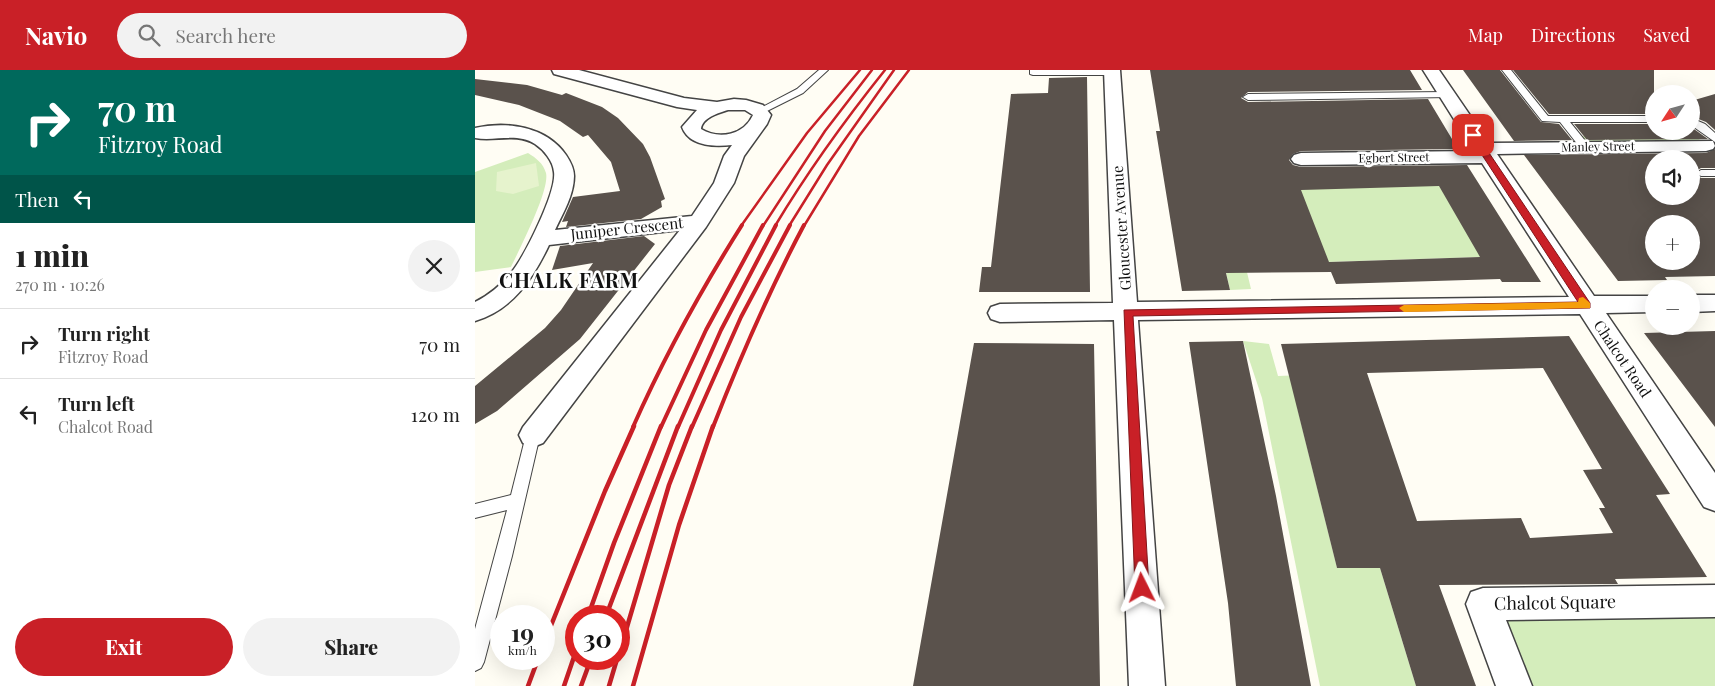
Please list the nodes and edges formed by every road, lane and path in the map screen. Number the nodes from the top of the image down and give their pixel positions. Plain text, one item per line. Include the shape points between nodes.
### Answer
1 (560, 70) edge
2 (825, 70) edge
3 (1431, 70) edge
4 (1506, 70) edge
5 (1112, 71) edge
6 (1033, 72) dead end
7 (1447, 95) junction
8 (1248, 97) dead end
9 (683, 103) junction
10 (716, 108) junction
11 (760, 111) junction
12 (696, 118) junction
13 (1645, 119) edge
14 (1563, 120) junction
15 (1700, 125) edge
16 (751, 131) junction
17 (478, 134) dead end
18 (715, 140) junction
19 (1712, 143) edge
20 (1586, 148) junction
21 (1485, 153) junction
22 (734, 156) junction
23 (1301, 159) dead end
24 (1701, 173) dead end
25 (1715, 173) edge
26 (698, 222) junction
27 (541, 239) junction
28 (1715, 303) edge
29 (1645, 304) edge
30 (1700, 304) edge
31 (1586, 306) junction
32 (475, 312) edge
33 (1127, 312) junction
34 (1000, 314) dead end
35 (533, 435) joint
36 (1715, 498) edge
37 (517, 501) junction
38 (475, 511) edge
39 (1715, 601) edge
40 (475, 662) edge
41 (1147, 686) edge
42 (1514, 686) edge

1 - 9 street
2 - 11 lane via 786,100
3 - 7 street, Chalcot Road
4 - 14 lane, Manley Street via 1545,119
5 - 6 lane
5 - 33 street, Gloucester Avenue
7 - 8 lane
7 - 21 street, Chalcot Road
9 - 10 street
9 - 12 street
10 - 11 street via 745,104
10 - 12 street
11 - 16 street, Juniper Crescent via 761,120
12 - 18 street via 691,127 693,132 698,137
13 - 14 lane, Manley Street
14 - 20 lane
15 - 19 lane, Manley Street
16 - 18 street via 730,139
16 - 22 street, Juniper Crescent
17 - 27 street, Juniper Crescent via 521,132 546,144 562,165 561,192
18 - 22 street
19 - 20 street, Manley Street
20 - 21 street, Manley Street
21 - 23 street, Egbert Street
21 - 31 street, Chalcot Road
22 - 26 street, Juniper Crescent via 724,183
24 - 25 lane
26 - 27 street, Juniper Crescent
26 - 35 street
27 - 32 street, Juniper Crescent via 519,282 498,301
28 - 30 street
29 - 31 street
31 - 33 street
31 - 36 street, Chalcot Road
33 - 34 street
33 - 41 street, Gloucester Avenue
35 - 37 lane
37 - 38 lane
37 - 40 lane
39 - 42 street, Chalcot Square via 1483,604

